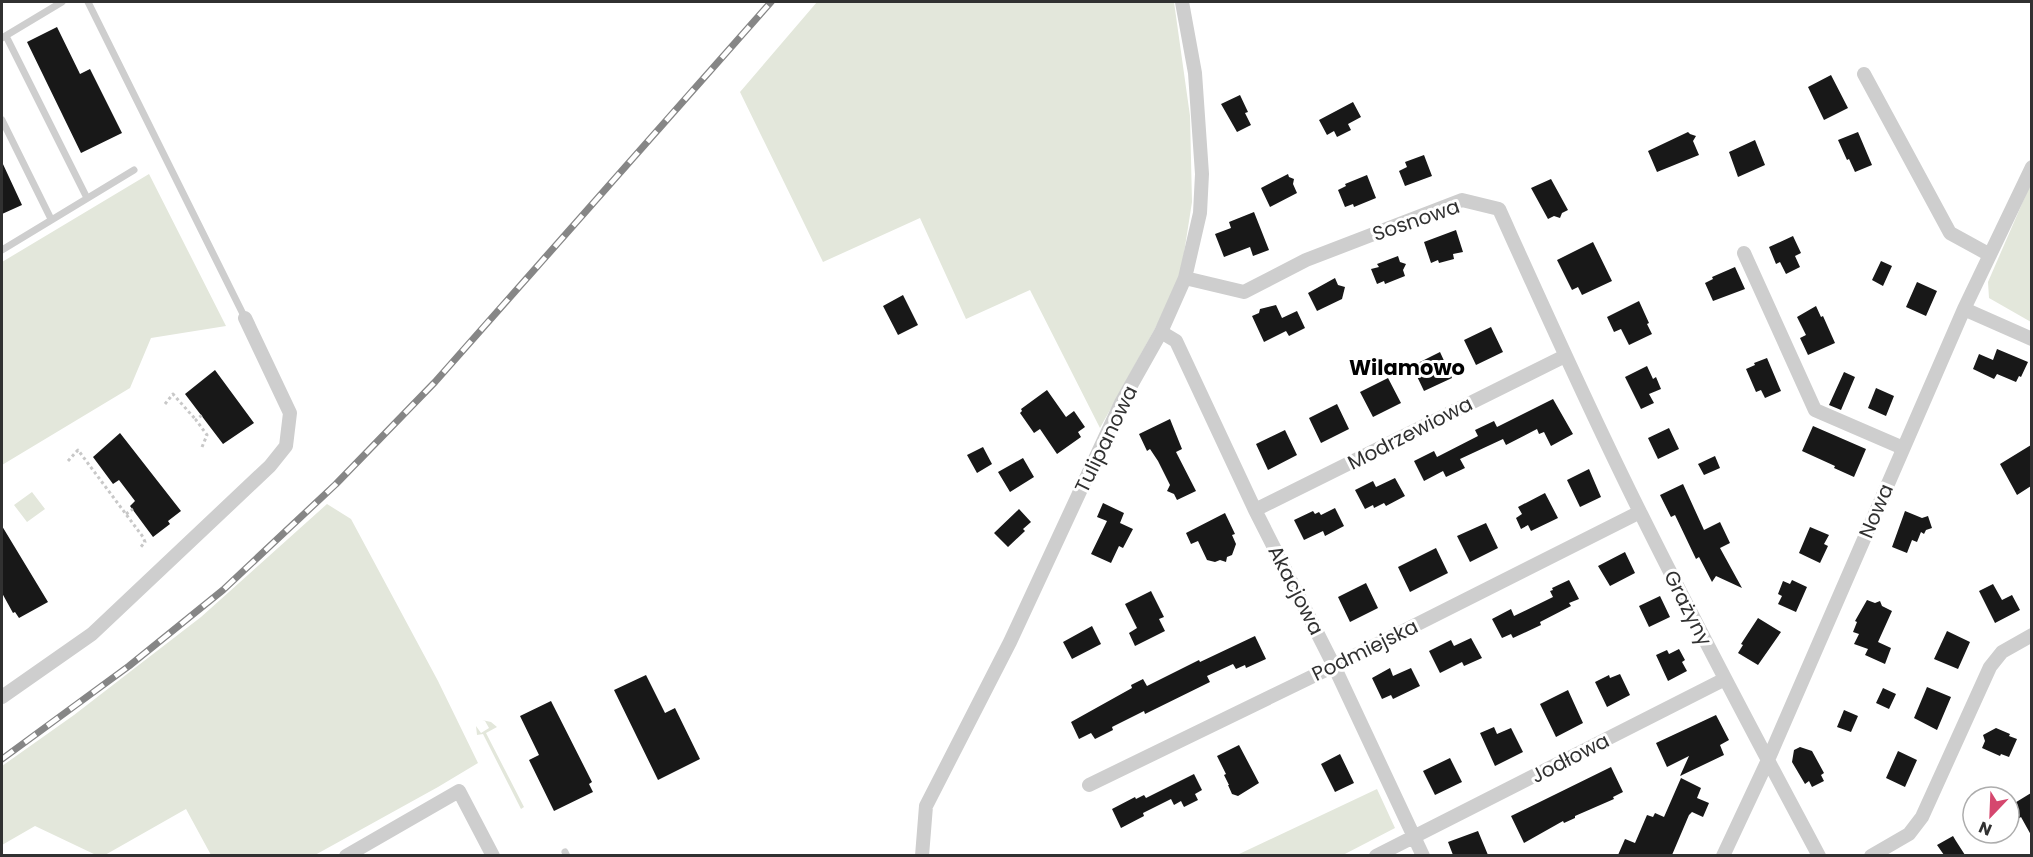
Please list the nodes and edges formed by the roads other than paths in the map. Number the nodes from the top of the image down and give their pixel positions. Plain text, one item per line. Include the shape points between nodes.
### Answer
1 (88, 2) edge
2 (1182, 2) edge
3 (57, 3) edge
4 (4, 37) edge
5 (1864, 74) dead end
6 (2, 120) edge
7 (2031, 167) edge
8 (134, 170) dead end
9 (87, 198) junction
10 (51, 219) junction
11 (2, 250) edge
12 (1744, 253) dead end
13 (1990, 255) junction
14 (1185, 278) junction
15 (1964, 309) junction
16 (245, 318) joint
17 (1161, 332) junction
18 (2031, 339) edge
19 (1565, 356) junction
20 (1903, 448) junction
21 (1255, 510) junction
22 (1640, 512) junction
23 (2031, 635) edge
24 (1334, 666) junction
25 (1725, 679) junction
26 (2, 697) edge
27 (1768, 760) junction
28 (1089, 785) dead end
29 (1416, 837) junction
30 (346, 855) edge
31 (493, 855) edge
32 (922, 855) edge
33 (1376, 855) edge
34 (1423, 855) edge
35 (1723, 855) edge
36 (1819, 855) edge
37 (1871, 855) edge

1 - 16 lane
2 - 14 street, Tulipanowa via 1195,73 1202,174 1200,213
3 - 4 lane
4 - 9 lane
5 - 13 street via 1950,233
6 - 10 lane
7 - 13 street, Nowa
8 - 9 lane
9 - 10 lane
10 - 11 lane
12 - 20 street via 1815,410
13 - 15 street, Nowa
14 - 17 street, Tulipanowa
14 - 19 street, Sosnowa via 1244,292 1306,260 1462,200 1499,209
15 - 18 street
15 - 20 street, Nowa
16 - 26 street via 290,413 286,446 270,466 92,634
17 - 21 street, Akacjowa via 1176,341
17 - 32 street, Tulipanowa via 1121,404 1010,642 926,806
19 - 21 street, Modrzewiowa
19 - 22 street, Grażyny
20 - 27 street, Nowa
21 - 24 street, Akacjowa
22 - 24 street, Podmiejska
22 - 25 street, Grażyny
23 - 37 street via 2002,652 1990,667 1922,817 1909,834
24 - 28 street, Podmiejska
24 - 29 street, Akacjowa
25 - 27 street, Grażyny
25 - 29 street, Jodłowa
27 - 35 street, Nowa
27 - 36 street, Grażyny
29 - 33 street, Jodłowa
29 - 34 street, Akacjowa
30 - 31 street via 459,791

